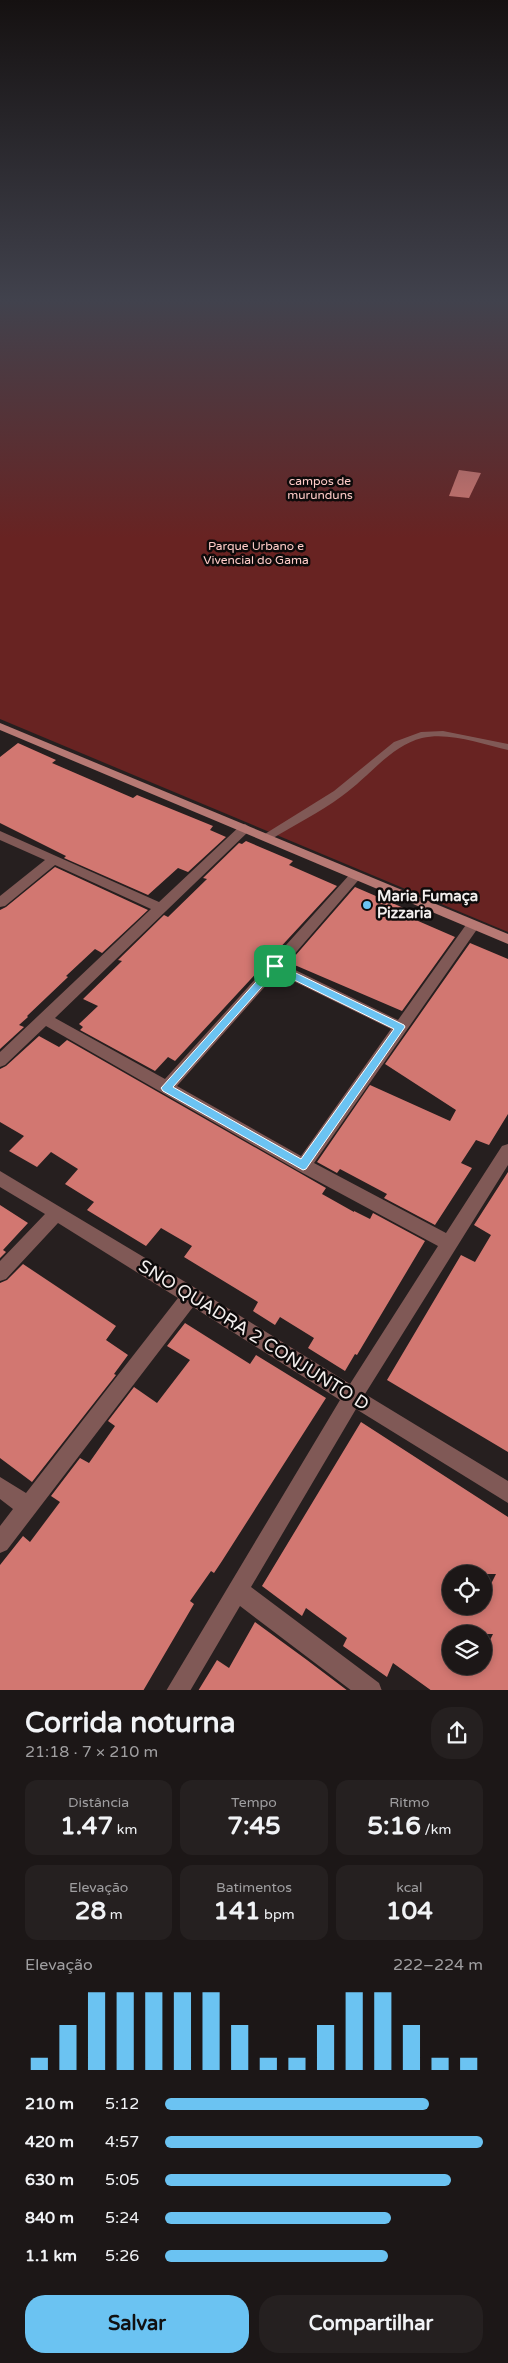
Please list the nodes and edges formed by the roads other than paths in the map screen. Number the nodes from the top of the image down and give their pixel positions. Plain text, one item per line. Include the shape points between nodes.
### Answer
1 (0, 726) edge
2 (508, 747) edge
3 (245, 828) junction
4 (0, 835) edge
5 (266, 837) junction
6 (53, 860) junction
7 (356, 876) junction
8 (0, 903) edge
9 (160, 908) junction
10 (473, 925) junction
11 (508, 940) edge
12 (275, 966) junction
13 (46, 1019) junction
14 (400, 1027) junction
15 (0, 1061) edge
16 (166, 1088) junction
17 (508, 1151) edge
18 (303, 1166) junction
19 (0, 1178) edge
20 (57, 1213) junction
21 (448, 1243) junction
22 (0, 1273) edge
23 (191, 1295) junction
24 (353, 1396) junction
25 (0, 1487) edge
26 (508, 1493) edge
27 (28, 1507) junction
28 (0, 1543) edge
29 (238, 1591) junction
30 (177, 1690) edge
31 (371, 1690) edge

1 - 3 street
2 - 5 street via 439,734 409,739 374,763 338,795
3 - 5 street
3 - 9 street
4 - 6 street
5 - 7 street
6 - 8 street
6 - 9 street
7 - 10 street
7 - 12 street
9 - 13 street
10 - 11 street
10 - 14 street
12 - 14 street
12 - 16 street
13 - 15 street
13 - 16 street
14 - 18 street
16 - 18 street
17 - 21 street
18 - 21 street
19 - 20 street, SNO QUADRA 2 CONJUNTO D
20 - 22 street
20 - 23 street, SNO QUADRA 2 CONJUNTO D
21 - 24 street
23 - 24 street, SNO QUADRA 2 CONJUNTO D
23 - 27 street
24 - 26 street, SNO QUADRA 2 CONJUNTO D
24 - 29 street
25 - 27 street
27 - 28 street
29 - 30 street
29 - 31 street

